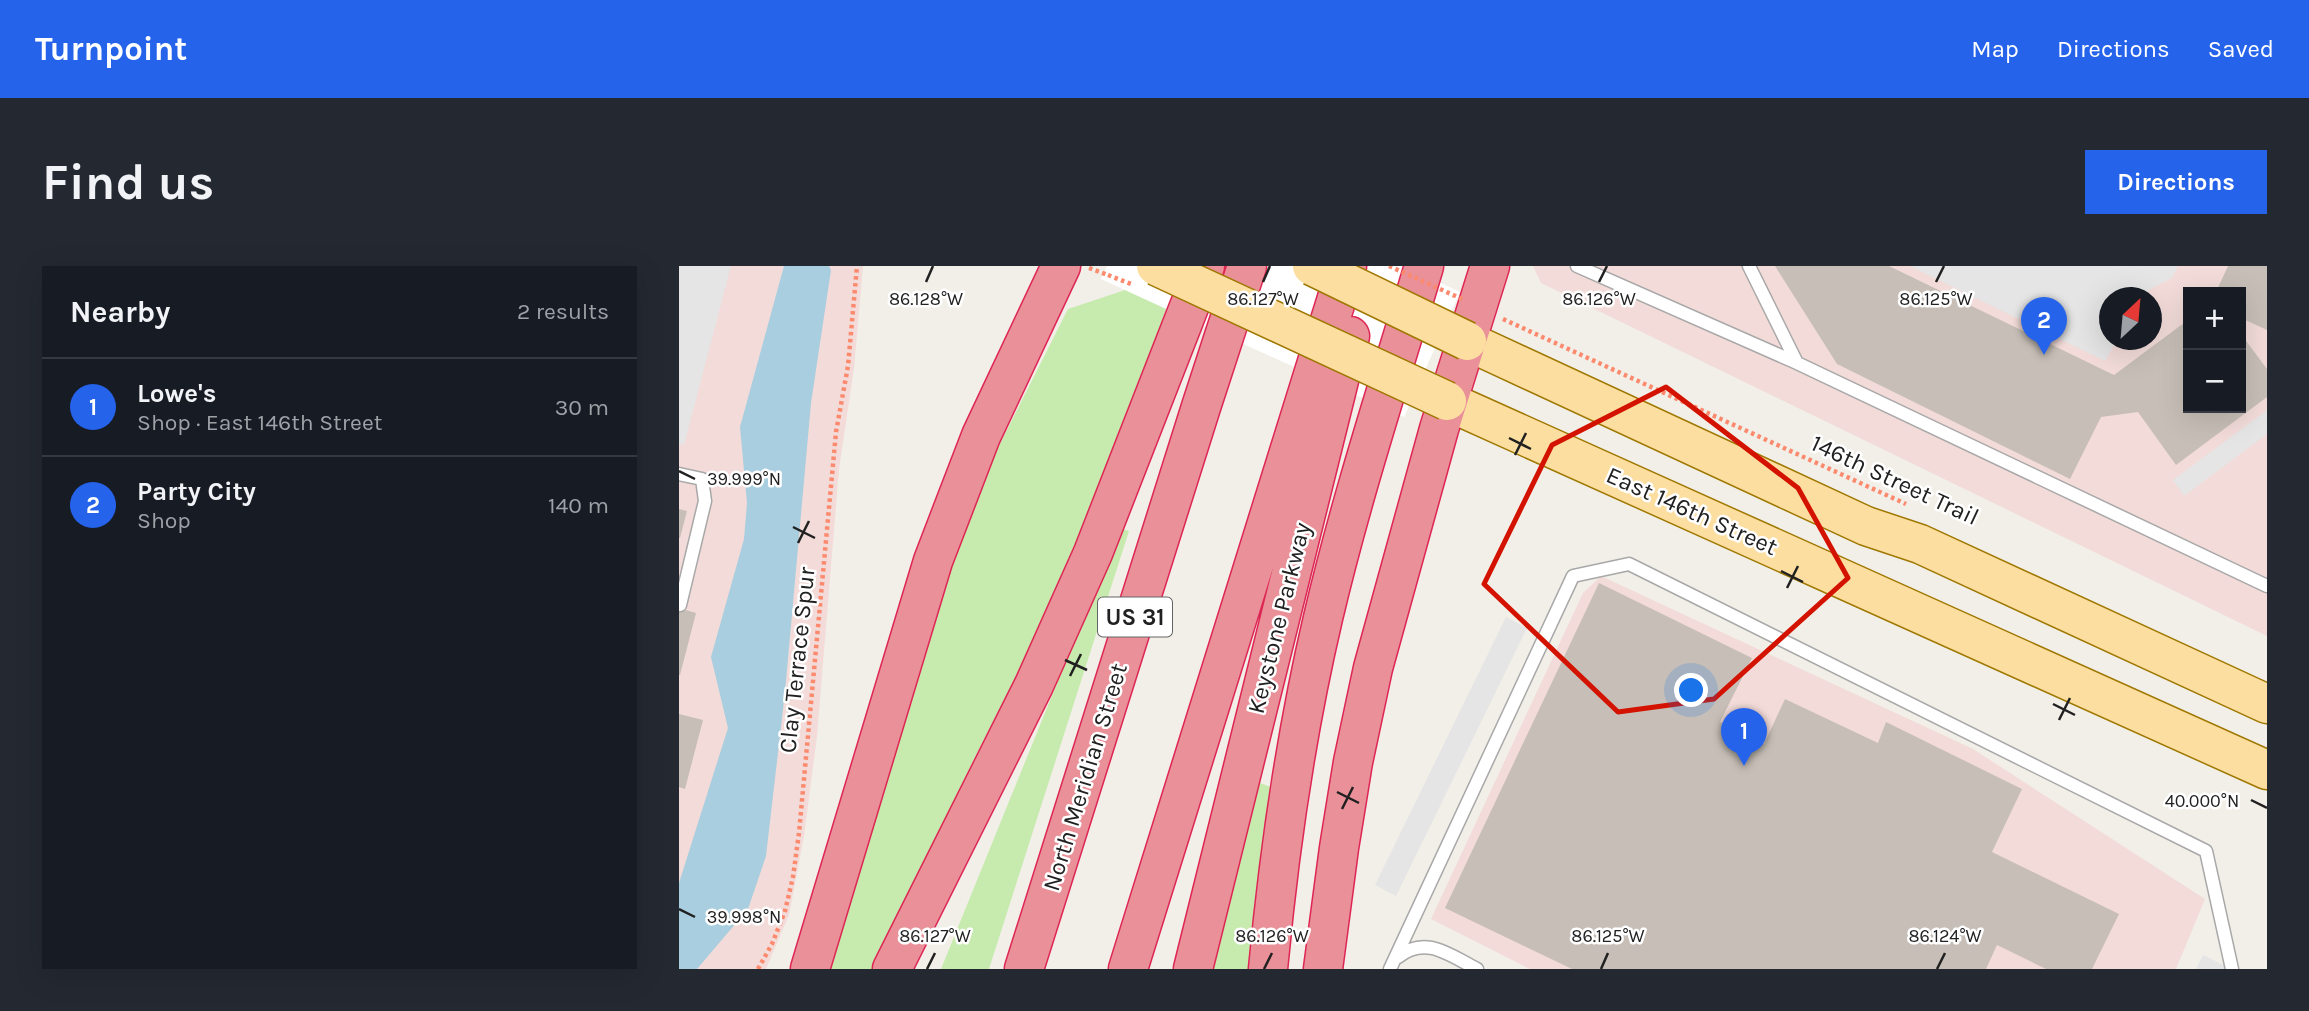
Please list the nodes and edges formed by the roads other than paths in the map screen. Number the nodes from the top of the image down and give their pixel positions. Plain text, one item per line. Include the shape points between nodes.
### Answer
1 (1156, 266) edge
2 (1205, 266) edge
3 (1247, 266) edge
4 (1313, 266) edge
5 (1347, 266) edge
6 (1365, 266) edge
7 (1424, 266) edge
8 (1490, 266) edge
9 (1577, 266) edge
10 (1749, 266) edge
11 (1075, 267) edge
12 (1467, 341) junction
13 (1797, 363) junction
14 (1447, 401) junction
15 (679, 474) edge
16 (2267, 586) edge
17 (680, 605) edge
18 (1034, 685) junction
19 (2267, 704) edge
20 (2267, 770) edge
21 (810, 969) edge
22 (892, 969) edge
23 (921, 969) edge
24 (1024, 969) edge
25 (1128, 969) edge
26 (1193, 969) edge
27 (1268, 969) edge
28 (1323, 969) edge
29 (1391, 969) edge
30 (1476, 969) edge
31 (2232, 969) edge

1 - 14 main road, East 146th Street, bridge
2 - 18 highway via 1093,553
3 - 24 highway, North Meridian Street / US 31
4 - 12 main road, bridge
5 - 25 highway
6 - 26 highway, Keystone Parkway
7 - 27 highway via 1323,618 1286,817
8 - 12 highway
9 - 13 lane
10 - 13 lane
11 - 21 highway via 981,436 937,550
12 - 14 highway
12 - 19 main road via 1866,526 1920,544
13 - 16 lane
14 - 20 main road, East 146th Street
14 - 28 highway via 1365,705
15 - 17 lane via 702,480 705,501
18 - 22 highway
18 - 23 highway
29 - 30 lane via 1410,948 1429,946
29 - 31 lane via 1573,576 1629,564 2206,851

